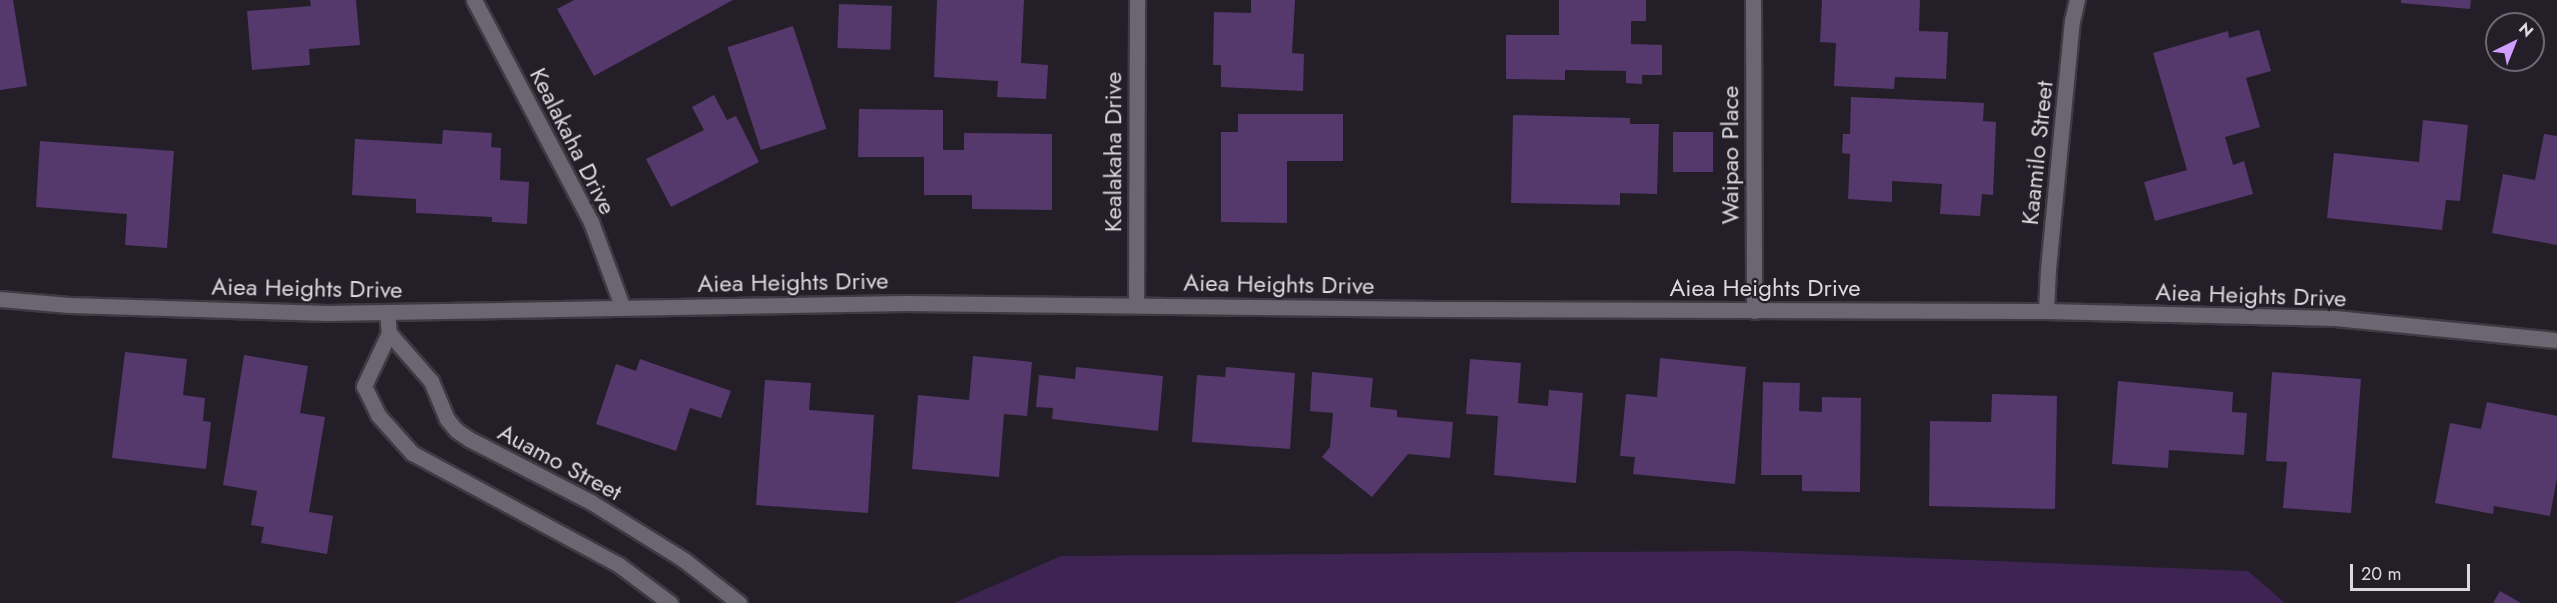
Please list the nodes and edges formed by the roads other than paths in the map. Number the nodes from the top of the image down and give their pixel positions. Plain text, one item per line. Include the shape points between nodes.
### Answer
1 (474, 0) edge
2 (1137, 0) edge
3 (1753, 0) edge
4 (2077, 0) edge
5 (0, 299) edge
6 (1136, 305) junction
7 (622, 306) junction
8 (1754, 311) junction
9 (2046, 311) junction
10 (387, 312) junction
11 (389, 333) junction
12 (2557, 340) edge
13 (670, 603) edge
14 (739, 603) edge

1 - 7 street, Kealakaha Drive via 591,222
2 - 6 street, Kealakaha Drive
3 - 8 street, Waipao Place
4 - 9 street, Kaamilo Street
5 - 10 street, Aiea Heights Drive via 81,306
6 - 7 street, Aiea Heights Drive
6 - 8 street, Aiea Heights Drive
7 - 10 street, Aiea Heights Drive
8 - 9 street, Aiea Heights Drive
9 - 12 street, Aiea Heights Drive via 2335,318
10 - 11 street
11 - 13 street via 364,386 378,415 412,453 619,565
11 - 14 street, Auamo Street via 430,381 456,430 591,502 684,560

